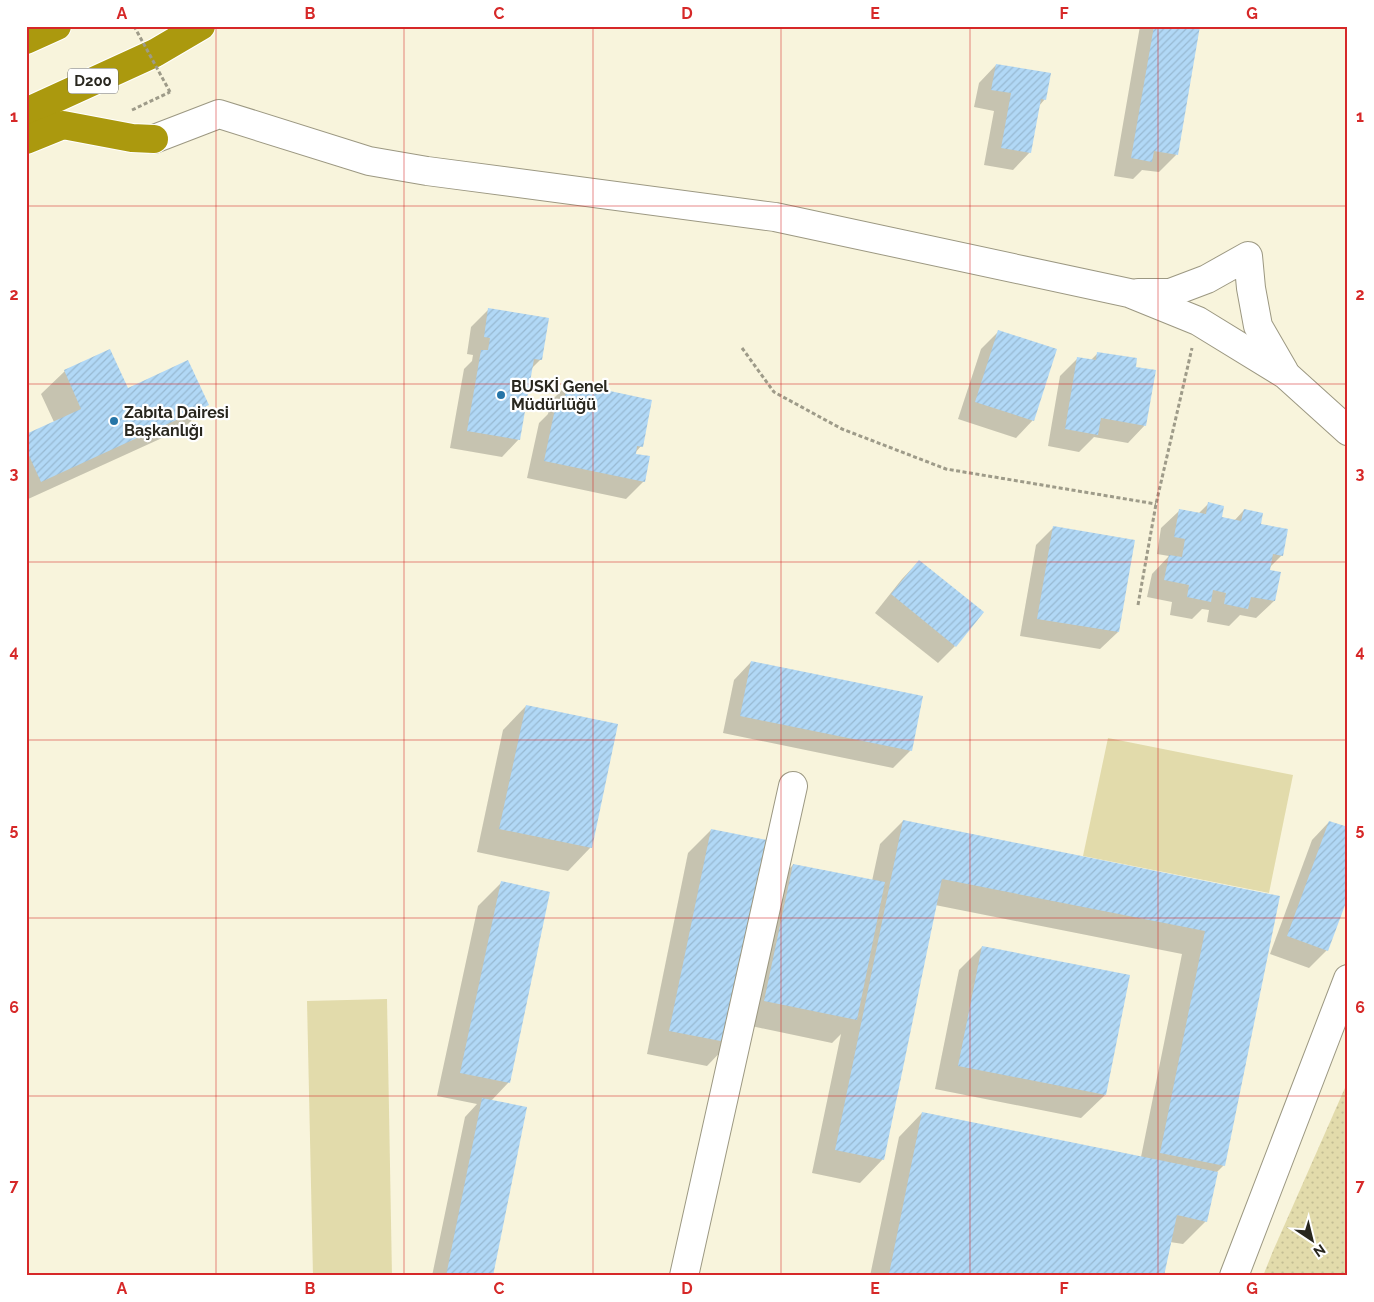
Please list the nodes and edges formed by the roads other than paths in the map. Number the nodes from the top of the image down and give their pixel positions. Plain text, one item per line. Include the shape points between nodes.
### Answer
1 (57, 26) edge
2 (202, 26) edge
3 (26, 40) edge
4 (26, 112) edge
5 (154, 138) joint
6 (26, 140) edge
7 (1129, 293) junction
8 (1286, 375) junction
9 (1348, 430) edge
10 (793, 786) dead end
11 (1348, 978) edge
12 (684, 1276) edge
13 (1234, 1276) edge

1 - 3 highway
2 - 4 highway, D200 via 155,53
5 - 6 highway via 132,138 63,125
5 - 7 street via 219,114 369,162 774,217
7 - 8 street via 1198,321
7 - 8 street via 1170,293 1207,279 1248,256 1258,326
8 - 9 street
10 - 12 street
11 - 13 street

